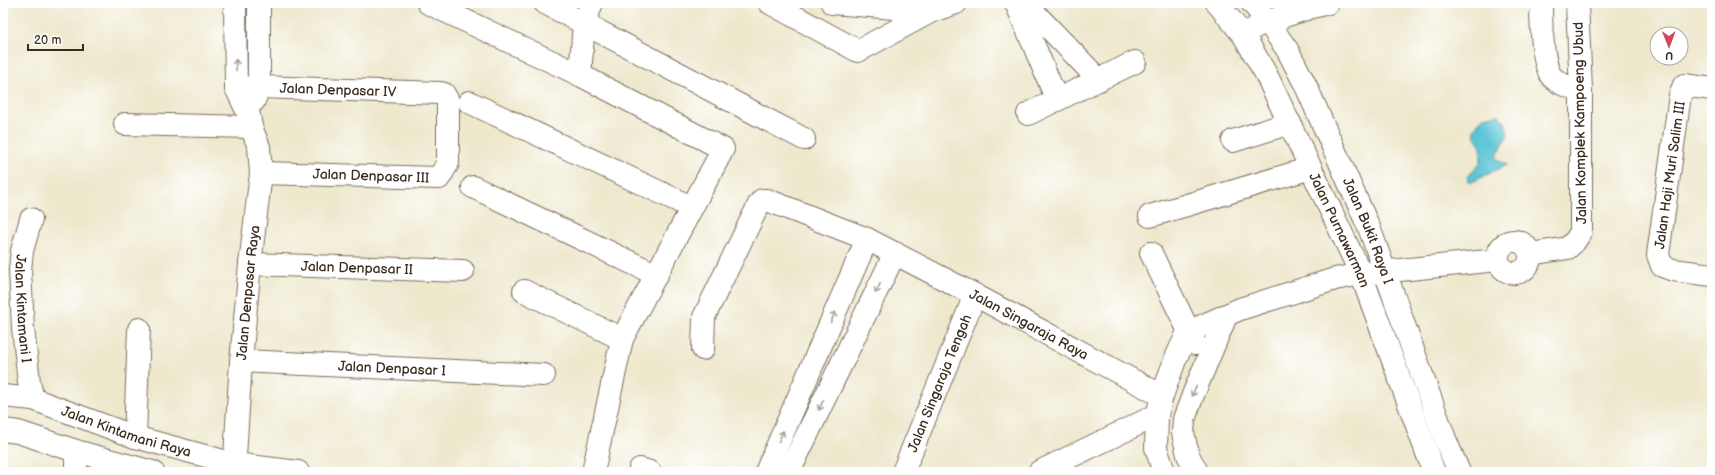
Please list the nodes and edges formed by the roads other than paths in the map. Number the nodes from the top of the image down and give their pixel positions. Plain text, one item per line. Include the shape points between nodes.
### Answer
1 (235, 3) edge
2 (259, 3) edge
3 (428, 3) edge
4 (545, 3) edge
5 (770, 3) edge
6 (832, 3) edge
7 (956, 3) edge
8 (1016, 3) edge
9 (1025, 3) edge
10 (1217, 3) edge
11 (1252, 3) edge
12 (1328, 3) edge
13 (1540, 3) edge
14 (1578, 3) edge
15 (932, 11) junction
16 (588, 13) edge
17 (1256, 28) junction
18 (1135, 62) dead end
19 (580, 75) junction
20 (1099, 80) junction
21 (259, 87) junction
22 (236, 88) junction
23 (1712, 89) edge
24 (1581, 90) junction
25 (440, 93) joint
26 (1057, 100) junction
27 (469, 102) dead end
28 (1028, 114) dead end
29 (250, 121) junction
30 (1290, 123) junction
31 (125, 124) dead end
32 (804, 139) dead end
33 (1233, 141) dead end
34 (1334, 153) junction
35 (1310, 165) junction
36 (261, 173) junction
37 (473, 187) dead end
38 (691, 207) junction
39 (1150, 216) dead end
40 (31, 219) dead end
41 (867, 239) junction
42 (894, 253) junction
43 (1151, 253) dead end
44 (250, 264) junction
45 (463, 271) dead end
46 (1384, 272) junction
47 (657, 274) junction
48 (1361, 274) junction
49 (1712, 275) edge
50 (524, 292) dead end
51 (976, 295) junction
52 (1226, 316) junction
53 (139, 329) dead end
54 (1188, 332) junction
55 (622, 339) junction
56 (820, 346) junction
57 (704, 349) dead end
58 (844, 358) junction
59 (241, 361) junction
60 (1205, 364) junction
61 (544, 375) dead end
62 (3, 396) edge
63 (33, 399) junction
64 (1159, 406) junction
65 (3, 430) edge
66 (135, 437) junction
67 (1445, 439) junction
68 (1423, 443) junction
69 (76, 462) edge
70 (97, 464) edge
71 (234, 468) edge
72 (153, 472) edge
73 (298, 472) edge
74 (593, 472) edge
75 (766, 472) edge
76 (789, 472) edge
77 (903, 472) edge
78 (1039, 472) edge
79 (1164, 472) edge
80 (1198, 472) edge
81 (1434, 472) edge
82 (1459, 472) edge

22 -> 1 street, Jalan Denpasar Raya
2 - 21 street
3 - 19 street
4 - 16 street
5 - 15 street via 858,51
6 - 15 street
7 - 15 street
8 - 26 street
9 - 20 street
10 - 17 street, Jalan Purnawarman
11 - 17 street, Jalan Bukit Raya I
12 - 17 street
13 - 24 street via 1543,48 1551,76 1564,86
14 - 24 street, Jalan Komplek Kampoeng Ubud
16 - 19 street
16 - 32 street
17 - 30 street, Jalan Purnawarman via 1266,74
17 - 34 street, Jalan Bukit Raya I via 1288,51
18 - 20 street
19 - 38 street via 722,149
20 - 26 street
21 - 22 street, Jalan Denpasar IV
21 - 25 street, Jalan Denpasar IV
21 - 29 street
22 - 29 street, Jalan Denpasar Raya
23 - 49 street, Jalan Haji Muri Salim III via 1684,85 1680,94 1658,255 1662,266
24 - 46 street, Jalan Komplek Kampoeng Ubud via 1581,232 1568,248 1530,254 1525,245 1516,241 1506,243 1498,250 1497,260
25 - 36 street, Jalan Denpasar III via 444,94 448,101 448,163 439,178
26 - 28 street
27 - 38 street
29 - 31 street
29 - 36 street, Jalan Denpasar Raya via 259,147
30 - 33 street
30 - 35 street, Jalan Purnawarman
34 - 35 street
34 - 46 street, Jalan Bukit Raya I via 1370,230
35 - 39 street
35 - 48 street, Jalan Purnawarman
36 - 44 street, Jalan Denpasar Raya
37 - 47 street
38 - 47 street
40 - 63 street, Jalan Kintamani I via 20,270 23,328
41 - 42 street, Jalan Singaraja Raya
56 -> 41 street
41 - 57 street, Jalan Singaraja Raya via 762,200 704,317
42 - 51 street, Jalan Singaraja Raya
42 -> 58 street
43 - 54 street
44 - 45 street, Jalan Denpasar II
44 - 59 street, Jalan Denpasar Raya
46 - 48 street
46 - 67 street, Jalan Bukit Raya I
47 - 55 street
48 - 52 street via 1335,279 1240,308
48 - 68 street, Jalan Purnawarman
50 - 55 street
51 - 64 street, Jalan Singaraja Raya
51 - 77 street, Jalan Singaraja Tengah
52 - 54 street
52 - 60 street
53 - 66 street
54 - 60 street
54 - 64 street
55 - 74 street
56 - 58 street
75 -> 56 street
58 -> 76 street
59 - 61 street, Jalan Denpasar I
59 - 71 street, Jalan Denpasar Raya
60 -> 80 street via 1184,419 1183,433 1188,455
62 - 63 street, Jalan Kintamani Raya
63 - 66 street, Jalan Kintamani Raya
64 - 78 street
64 - 79 street via 1156,448
65 - 69 street via 18,432
66 - 71 street, Jalan Kintamani Raya
67 - 68 street
67 - 82 street, Jalan Bukit Raya I
68 - 81 street, Jalan Purnawarman
69 - 70 street
70 - 72 street
71 - 73 street, Jalan Kintamani Raya

